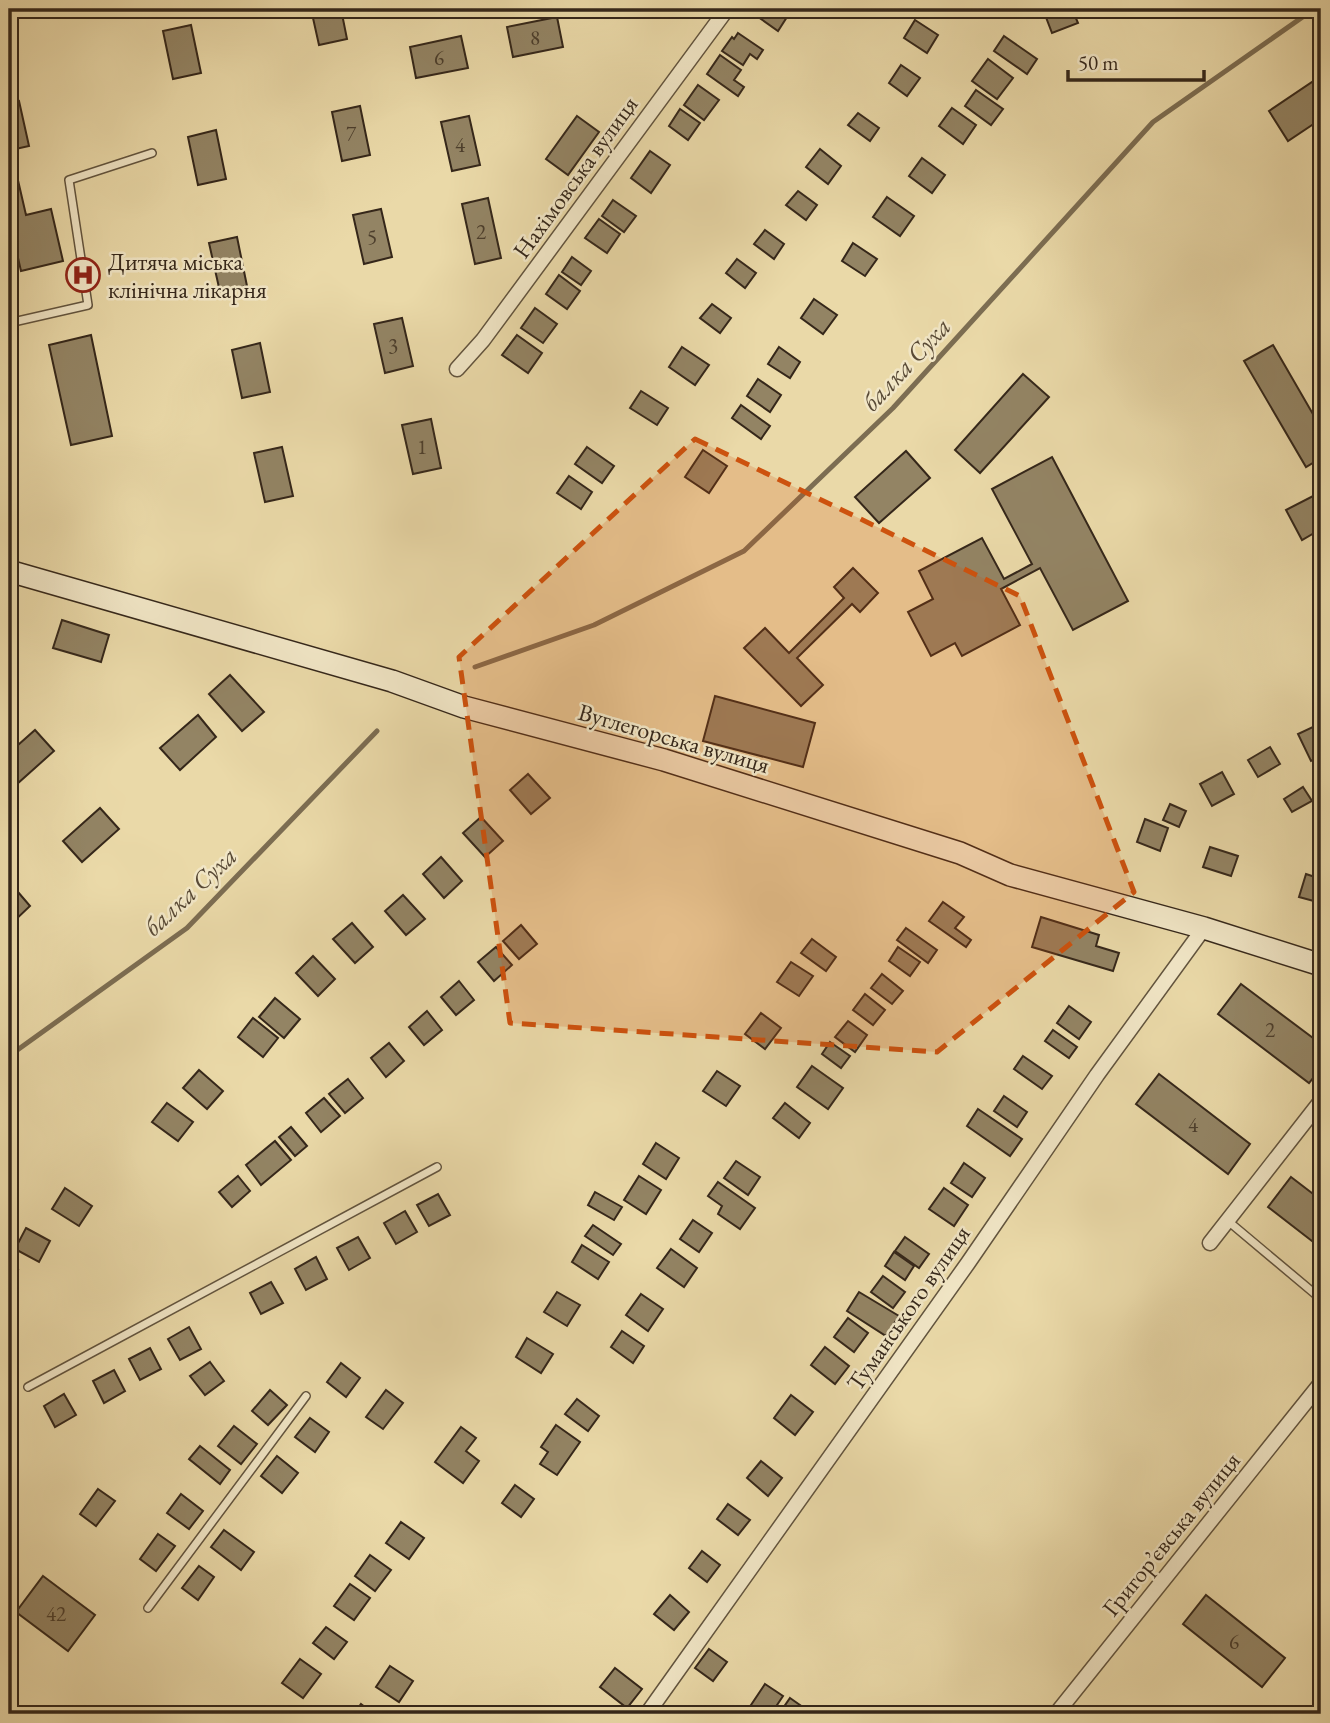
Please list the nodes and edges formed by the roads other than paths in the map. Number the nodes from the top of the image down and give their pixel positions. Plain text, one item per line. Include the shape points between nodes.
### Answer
1 (727, 9) edge
2 (152, 153) dead end
3 (9, 323) edge
4 (457, 369) dead end
5 (9, 570) edge
6 (1204, 928) junction
7 (1321, 965) edge
8 (1321, 1101) edge
9 (437, 1167) dead end
10 (1228, 1221) junction
11 (1210, 1243) dead end
12 (1321, 1299) edge
13 (1321, 1383) edge
14 (28, 1387) dead end
15 (306, 1396) dead end
16 (148, 1608) dead end
17 (647, 1714) edge
18 (1056, 1714) edge

1 - 4 street, Нахімовська вулиця
2 - 3 lane via 69,180 88,305
5 - 6 main road, Вуглегорська вулиця via 392,681 464,708 664,760 960,853 1010,875
6 - 7 main road, Вуглегорська вулиця
6 - 17 street, Туманського вулиця
8 - 10 street
9 - 14 lane
10 - 11 street
10 - 12 lane
13 - 18 street, Григор’євська вулиця
15 - 16 lane

